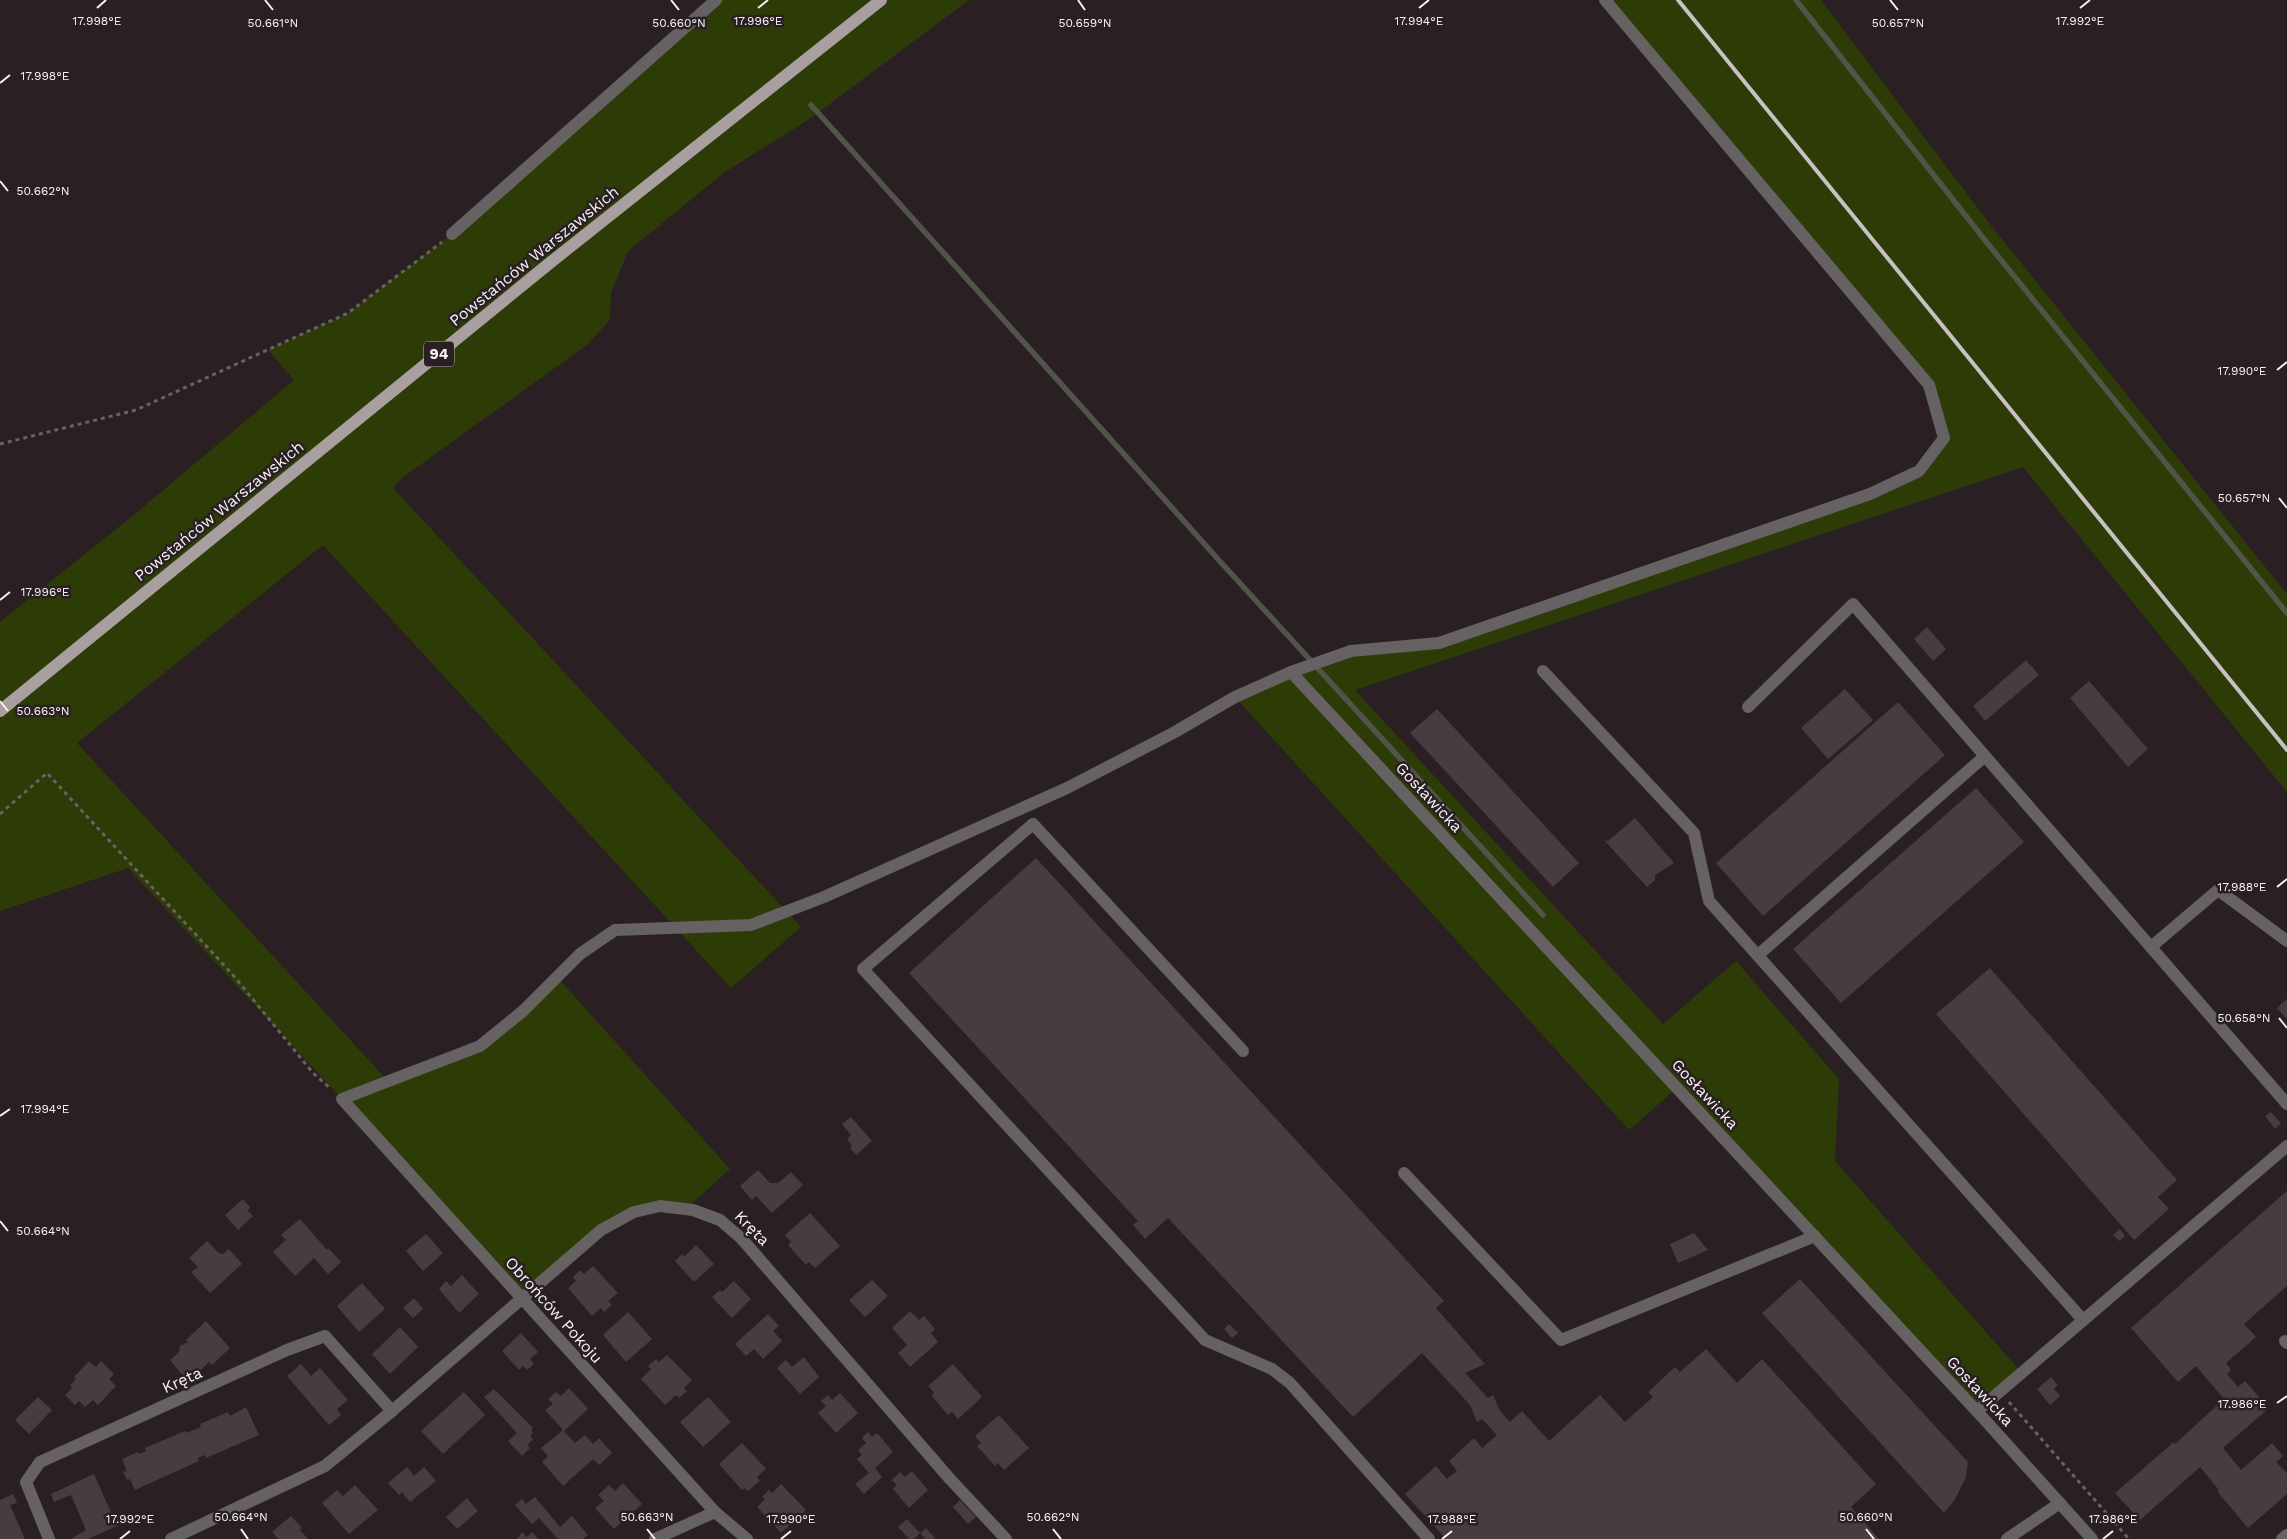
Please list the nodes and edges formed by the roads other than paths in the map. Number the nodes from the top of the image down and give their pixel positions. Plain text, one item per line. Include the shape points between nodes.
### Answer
1 (716, 0) edge
2 (881, 0) edge
3 (1605, 0) edge
4 (452, 234) road end
5 (1543, 671) dead end
6 (1291, 672) junction
7 (1748, 707) dead end
8 (0, 710) edge
9 (1986, 756) junction
10 (2287, 940) edge
11 (2151, 947) junction
12 (1758, 955) junction
13 (1243, 1050) dead end
14 (2287, 1104) edge
15 (2287, 1146) edge
16 (1404, 1173) dead end
17 (1814, 1236) junction
18 (521, 1299) junction
19 (2083, 1320) junction
20 (392, 1411) junction
21 (1977, 1411) junction
22 (2060, 1503) junction
23 (715, 1512) junction
24 (2287, 1535) edge
25 (49, 1539) edge
26 (171, 1539) edge
27 (655, 1539) edge
28 (747, 1539) edge
29 (1006, 1539) edge
30 (1429, 1539) edge
31 (2007, 1539) edge
32 (2092, 1539) edge
33 (2282, 1539) edge

1 - 4 street
2 - 8 main road, Powstańców Warszawskich / 94 via 544,268
3 - 6 street via 1929,385 1944,438 1919,471 1870,494 1439,643 1351,651
5 - 12 street via 1694,833 1710,901
6 - 17 street, Gosławicka
6 - 18 street, Obrońców Pokoju via 1235,697 1067,788 824,897 751,925 615,930 580,954 523,1011 480,1046 342,1099
7 - 9 street via 1853,604
9 - 11 street
9 - 12 street
10 - 11 street via 2218,890
11 - 14 street
12 - 19 street
13 - 30 street via 1033,824 863,969 1205,1340 1272,1368 1290,1383
15 - 19 street
16 - 17 street via 1561,1340
17 - 21 street, Gosławicka
18 - 20 street, Kręta
18 - 23 street, Obrońców Pokoju
18 - 29 street, Kręta via 601,1230 634,1212 660,1206 693,1210 720,1220 742,1238 950,1480
19 - 21 street
20 - 25 street, Kręta via 325,1336 287,1350 40,1462 26,1482
20 - 26 street, Kręta via 325,1466
21 - 22 street, Gosławicka
22 - 31 street
22 - 32 street, Gosławicka
23 - 27 street
23 - 28 street, Obrońców Pokoju
24 - 33 street

